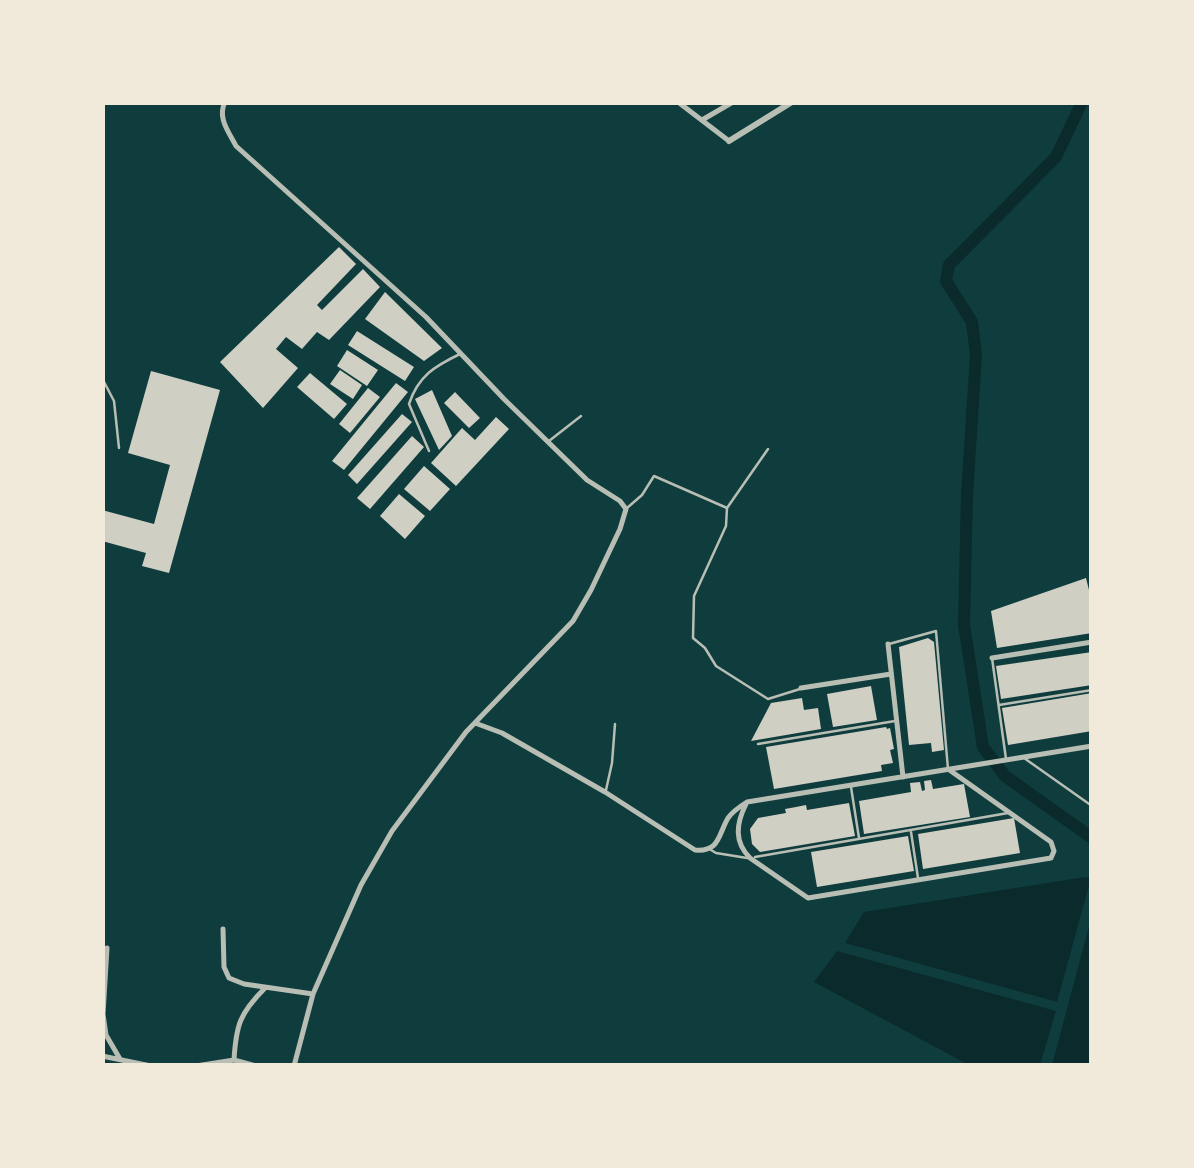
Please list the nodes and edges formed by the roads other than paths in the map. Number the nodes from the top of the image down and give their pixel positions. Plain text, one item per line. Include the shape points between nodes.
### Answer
1 (225, 102) edge
2 (678, 102) edge
3 (732, 102) edge
4 (792, 102) edge
5 (702, 120) junction
6 (729, 142) joint
7 (461, 354) junction
8 (102, 378) edge
9 (580, 416) dead end
10 (548, 442) junction
11 (120, 448) dead end
12 (768, 449) dead end
13 (429, 450) dead end
14 (626, 508) junction
15 (727, 508) junction
16 (1092, 642) edge
17 (888, 644) joint
18 (992, 658) joint
19 (892, 674) junction
20 (801, 688) joint
21 (1092, 690) edge
22 (998, 705) junction
23 (897, 721) junction
24 (475, 723) junction
25 (615, 724) dead end
26 (758, 744) dead end
27 (1092, 746) edge
28 (1024, 758) junction
29 (1006, 760) junction
30 (948, 770) junction
31 (904, 777) junction
32 (851, 785) junction
33 (605, 792) junction
34 (747, 802) junction
35 (1092, 806) edge
36 (1009, 813) junction
37 (911, 830) junction
38 (860, 840) junction
39 (709, 850) junction
40 (750, 858) junction
41 (918, 880) junction
42 (223, 929) dead end
43 (107, 948) dead end
44 (266, 987) junction
45 (313, 994) junction
46 (102, 1056) edge
47 (120, 1060) junction
48 (234, 1060) junction
49 (151, 1066) edge
50 (196, 1066) edge
51 (256, 1066) edge
52 (294, 1066) edge

1 - 7 street via 222,120 236,146
2 - 5 street
3 - 5 street
4 - 6 street
5 - 6 street
7 - 10 street
7 - 13 lane via 430,368 414,388 409,404
8 - 11 lane via 114,400
9 - 10 lane
10 - 14 street
12 - 15 lane
14 - 15 lane via 654,476
14 - 24 street via 574,620
15 - 20 lane via 726,526 694,596 694,638 716,666 768,699
16 - 18 street
17 - 19 street
17 - 30 lane via 936,631
18 - 22 lane
19 - 20 street
19 - 23 street
21 - 22 lane
22 - 29 lane
23 - 26 lane
23 - 31 street
24 - 33 street
24 - 45 street via 392,831
25 - 33 lane
27 - 28 street
28 - 29 street
28 - 35 lane
29 - 30 street
30 - 31 street
30 - 36 street
31 - 32 street
32 - 34 street
32 - 38 lane
33 - 39 street via 695,850
34 - 39 street via 726,820
34 - 40 street via 738,828
36 - 37 lane
36 - 41 street via 1050,842 1051,858
37 - 38 lane
37 - 41 lane
38 - 40 lane
39 - 40 lane
40 - 41 street via 808,898
42 - 44 street via 228,978
43 - 47 street via 103,1014
44 - 45 street
44 - 48 street via 236,1028
45 - 52 street
46 - 47 street
47 - 49 street
48 - 50 street
48 - 51 street

